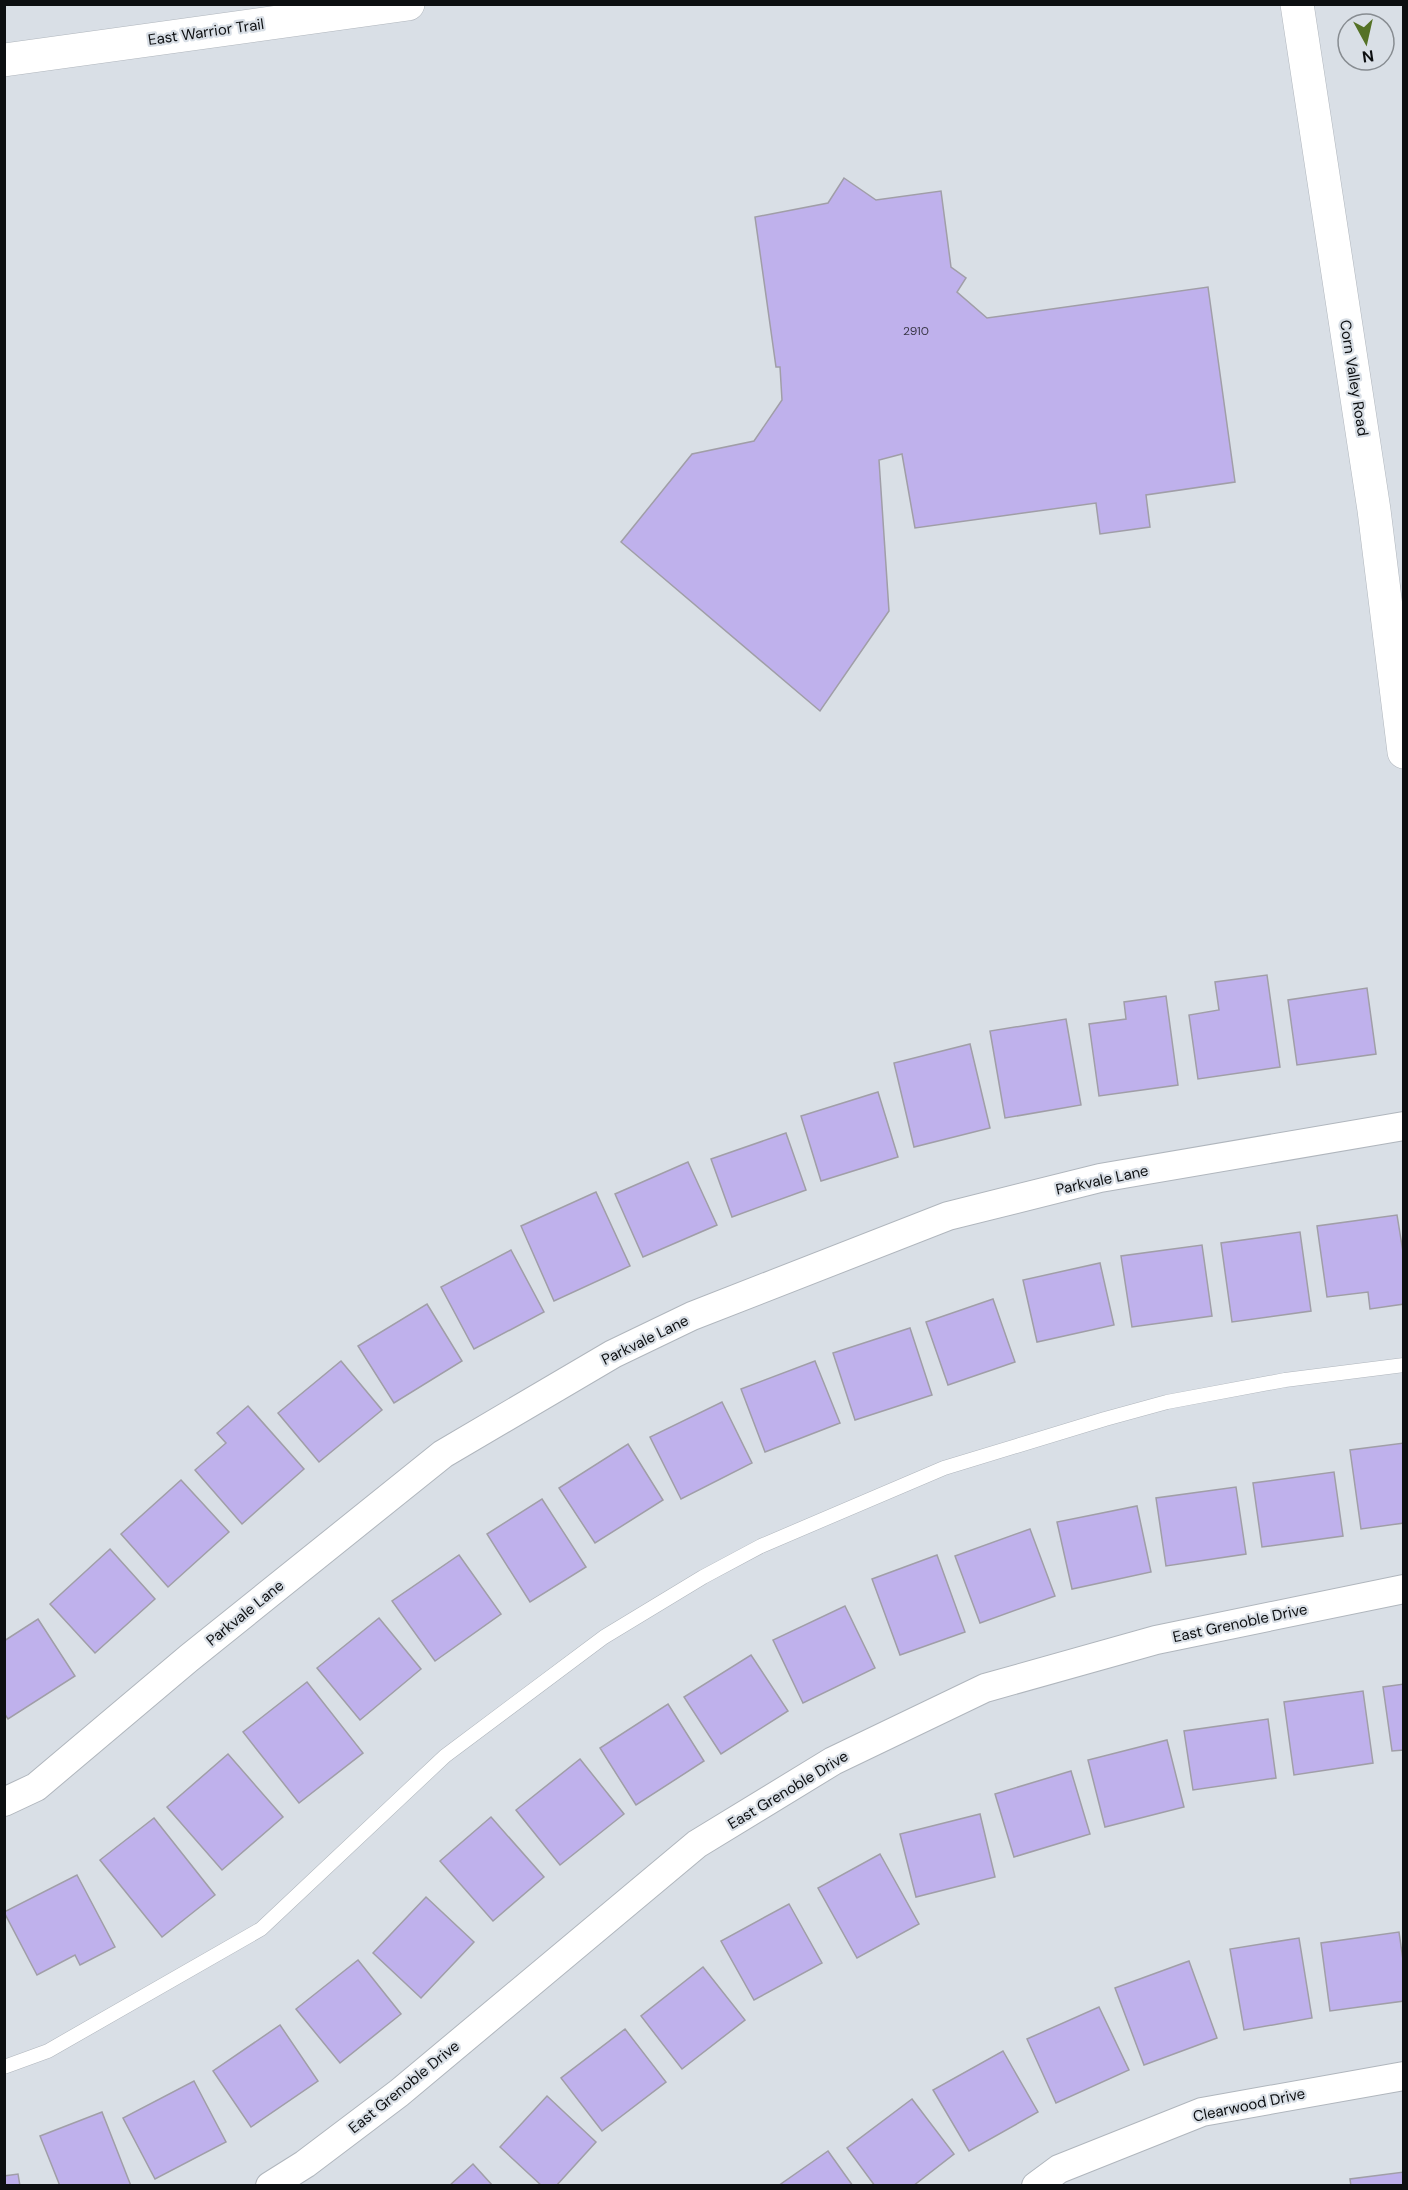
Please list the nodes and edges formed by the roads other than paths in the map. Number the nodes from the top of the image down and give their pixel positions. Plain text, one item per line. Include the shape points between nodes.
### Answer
1 (408, 4) edge
2 (1297, 4) edge
3 (4, 60) edge
4 (1404, 752) edge
5 (1404, 1126) edge
6 (1404, 1365) edge
7 (1404, 1588) edge
8 (4, 1802) edge
9 (4, 2067) edge
10 (1404, 2076) edge
11 (270, 2186) edge
12 (1036, 2186) edge

1 - 3 main road, East Warrior Trail
2 - 4 main road, Corn Valley Road via 1374,510
5 - 8 street, Parkvale Lane via 1101,1178 948,1216 692,1316 613,1354 443,1454 36,1787
6 - 9 lane via 1285,1380 1167,1402 1105,1419 944,1468 761,1546 603,1637 445,1756 261,1929 48,2051
7 - 11 street, East Grenoble Drive via 1156,1641 985,1688 833,1761 698,1844 399,2093
10 - 12 street, Clearwood Drive via 1202,2112 1059,2169

